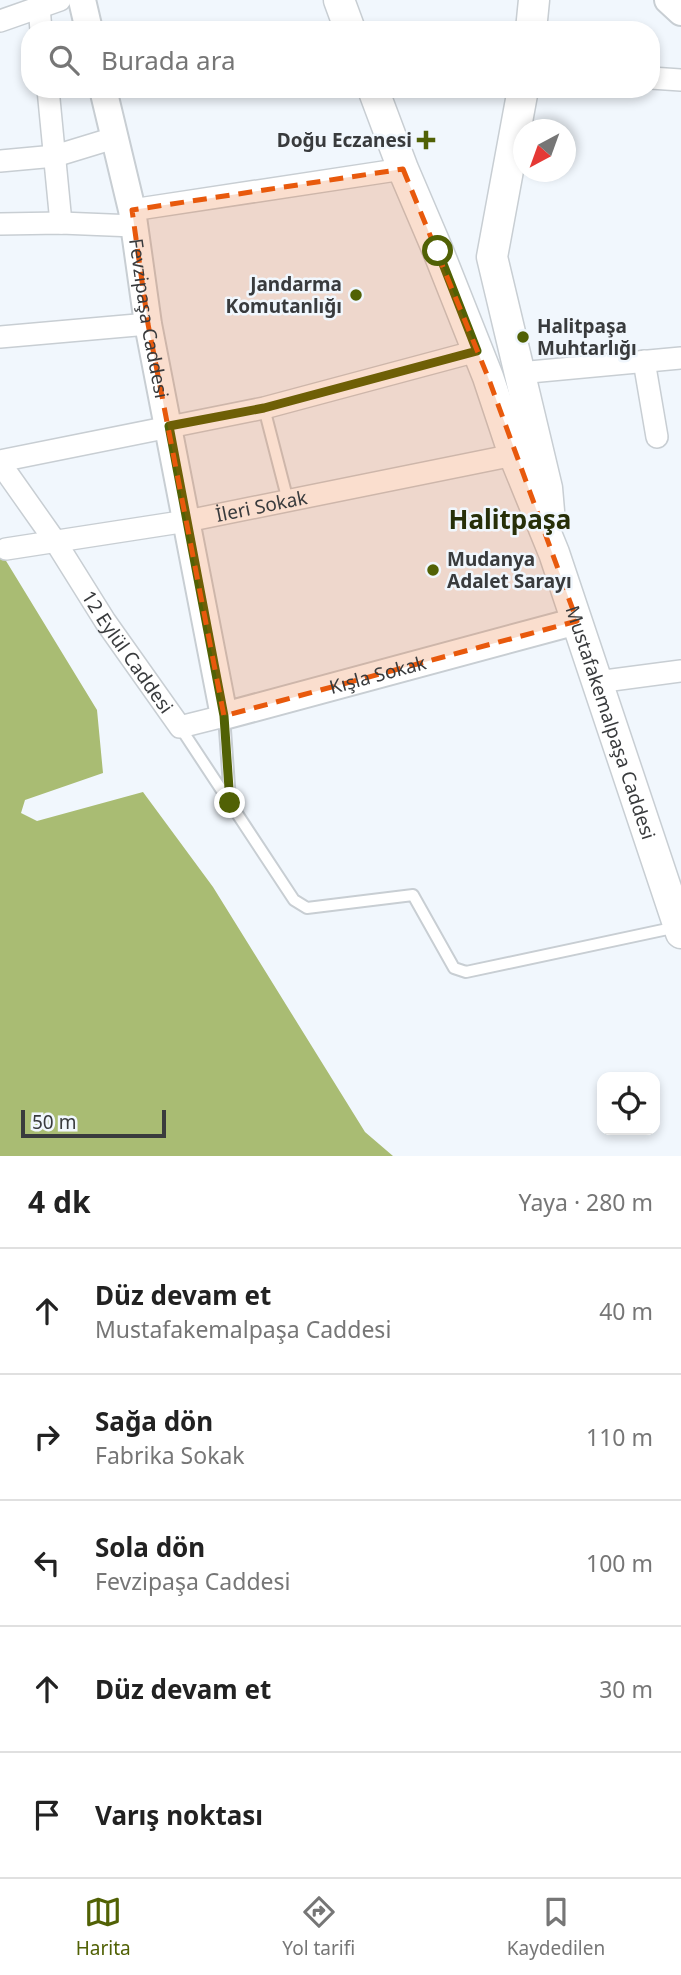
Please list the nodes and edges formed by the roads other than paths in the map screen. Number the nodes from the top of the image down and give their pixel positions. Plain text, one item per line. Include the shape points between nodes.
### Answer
1 (60, 0) edge
2 (82, 0) edge
3 (339, 0) edge
4 (534, 0) edge
5 (668, 0) edge
6 (38, 7) junction
7 (681, 12) edge
8 (0, 21) edge
9 (40, 21) edge
10 (87, 21) edge
11 (347, 21) edge
12 (532, 21) edge
13 (660, 79) edge
14 (681, 80) edge
15 (48, 98) edge
16 (105, 98) edge
17 (376, 98) edge
18 (521, 98) edge
19 (114, 138) junction
20 (55, 156) junction
21 (0, 161) edge
22 (403, 169) junction
23 (133, 218) junction
24 (61, 223) junction
25 (0, 224) edge
26 (438, 251) junction
27 (492, 257) junction
28 (148, 324) junction
29 (0, 337) edge
30 (477, 351) junction
31 (681, 358) edge
32 (644, 361) junction
33 (519, 373) junction
34 (264, 408) junction
35 (169, 426) junction
36 (657, 437) dead end
37 (514, 455) junction
38 (0, 462) edge
39 (288, 501) junction
40 (187, 521) junction
41 (55, 541) junction
42 (6, 549) dead end
43 (554, 553) junction
44 (577, 621) junction
45 (681, 671) edge
46 (597, 682) junction
47 (224, 716) junction
48 (180, 727) junction
49 (230, 803) junction
50 (680, 928) edge

1 - 6 street
2 - 10 street
3 - 11 main road
4 - 12 main road
5 - 7 street
6 - 8 street
6 - 9 street
13 - 14 street
15 - 20 street
16 - 19 street, Fevzipaşa Caddesi
17 - 22 main road, Mustafakemalpaşa Caddesi
18 - 27 main road
19 - 20 street
19 - 23 street, Fevzipaşa Caddesi
20 - 21 street
20 - 24 street
22 - 23 street
22 - 26 main road, Mustafakemalpaşa Caddesi
23 - 24 street
23 - 28 street, Fevzipaşa Caddesi
24 - 25 street
26 - 27 main road via 469,272
26 - 30 main road, Mustafakemalpaşa Caddesi
27 - 33 main road
28 - 29 street
28 - 35 street, Fevzipaşa Caddesi
30 - 34 street
30 - 37 main road, Mustafakemalpaşa Caddesi
31 - 32 street
32 - 33 street
32 - 36 street
33 - 43 main road via 547,488
34 - 35 street
34 - 39 lane
35 - 38 street
35 - 40 street, Fevzipaşa Caddesi
37 - 39 street, İleri Sokak
37 - 43 main road, Mustafakemalpaşa Caddesi
38 - 41 street, 12 Eylül Caddesi
39 - 40 street, İleri Sokak
40 - 41 street, İleri Sokak
40 - 47 street, Fevzipaşa Caddesi
41 - 42 street, İleri Sokak
41 - 48 street, 12 Eylül Caddesi
43 - 44 main road, Mustafakemalpaşa Caddesi
44 - 46 main road, Mustafakemalpaşa Caddesi
44 - 47 street, Kışla Sokak
45 - 46 street
46 - 50 main road, Mustafakemalpaşa Caddesi
47 - 48 street, Kışla Sokak
47 - 49 lane
48 - 49 lane, 12 Eylül Caddesi
49 - 50 lane, 12 Eylül Caddesi via 294,900 307,908 413,895 454,968 466,972

